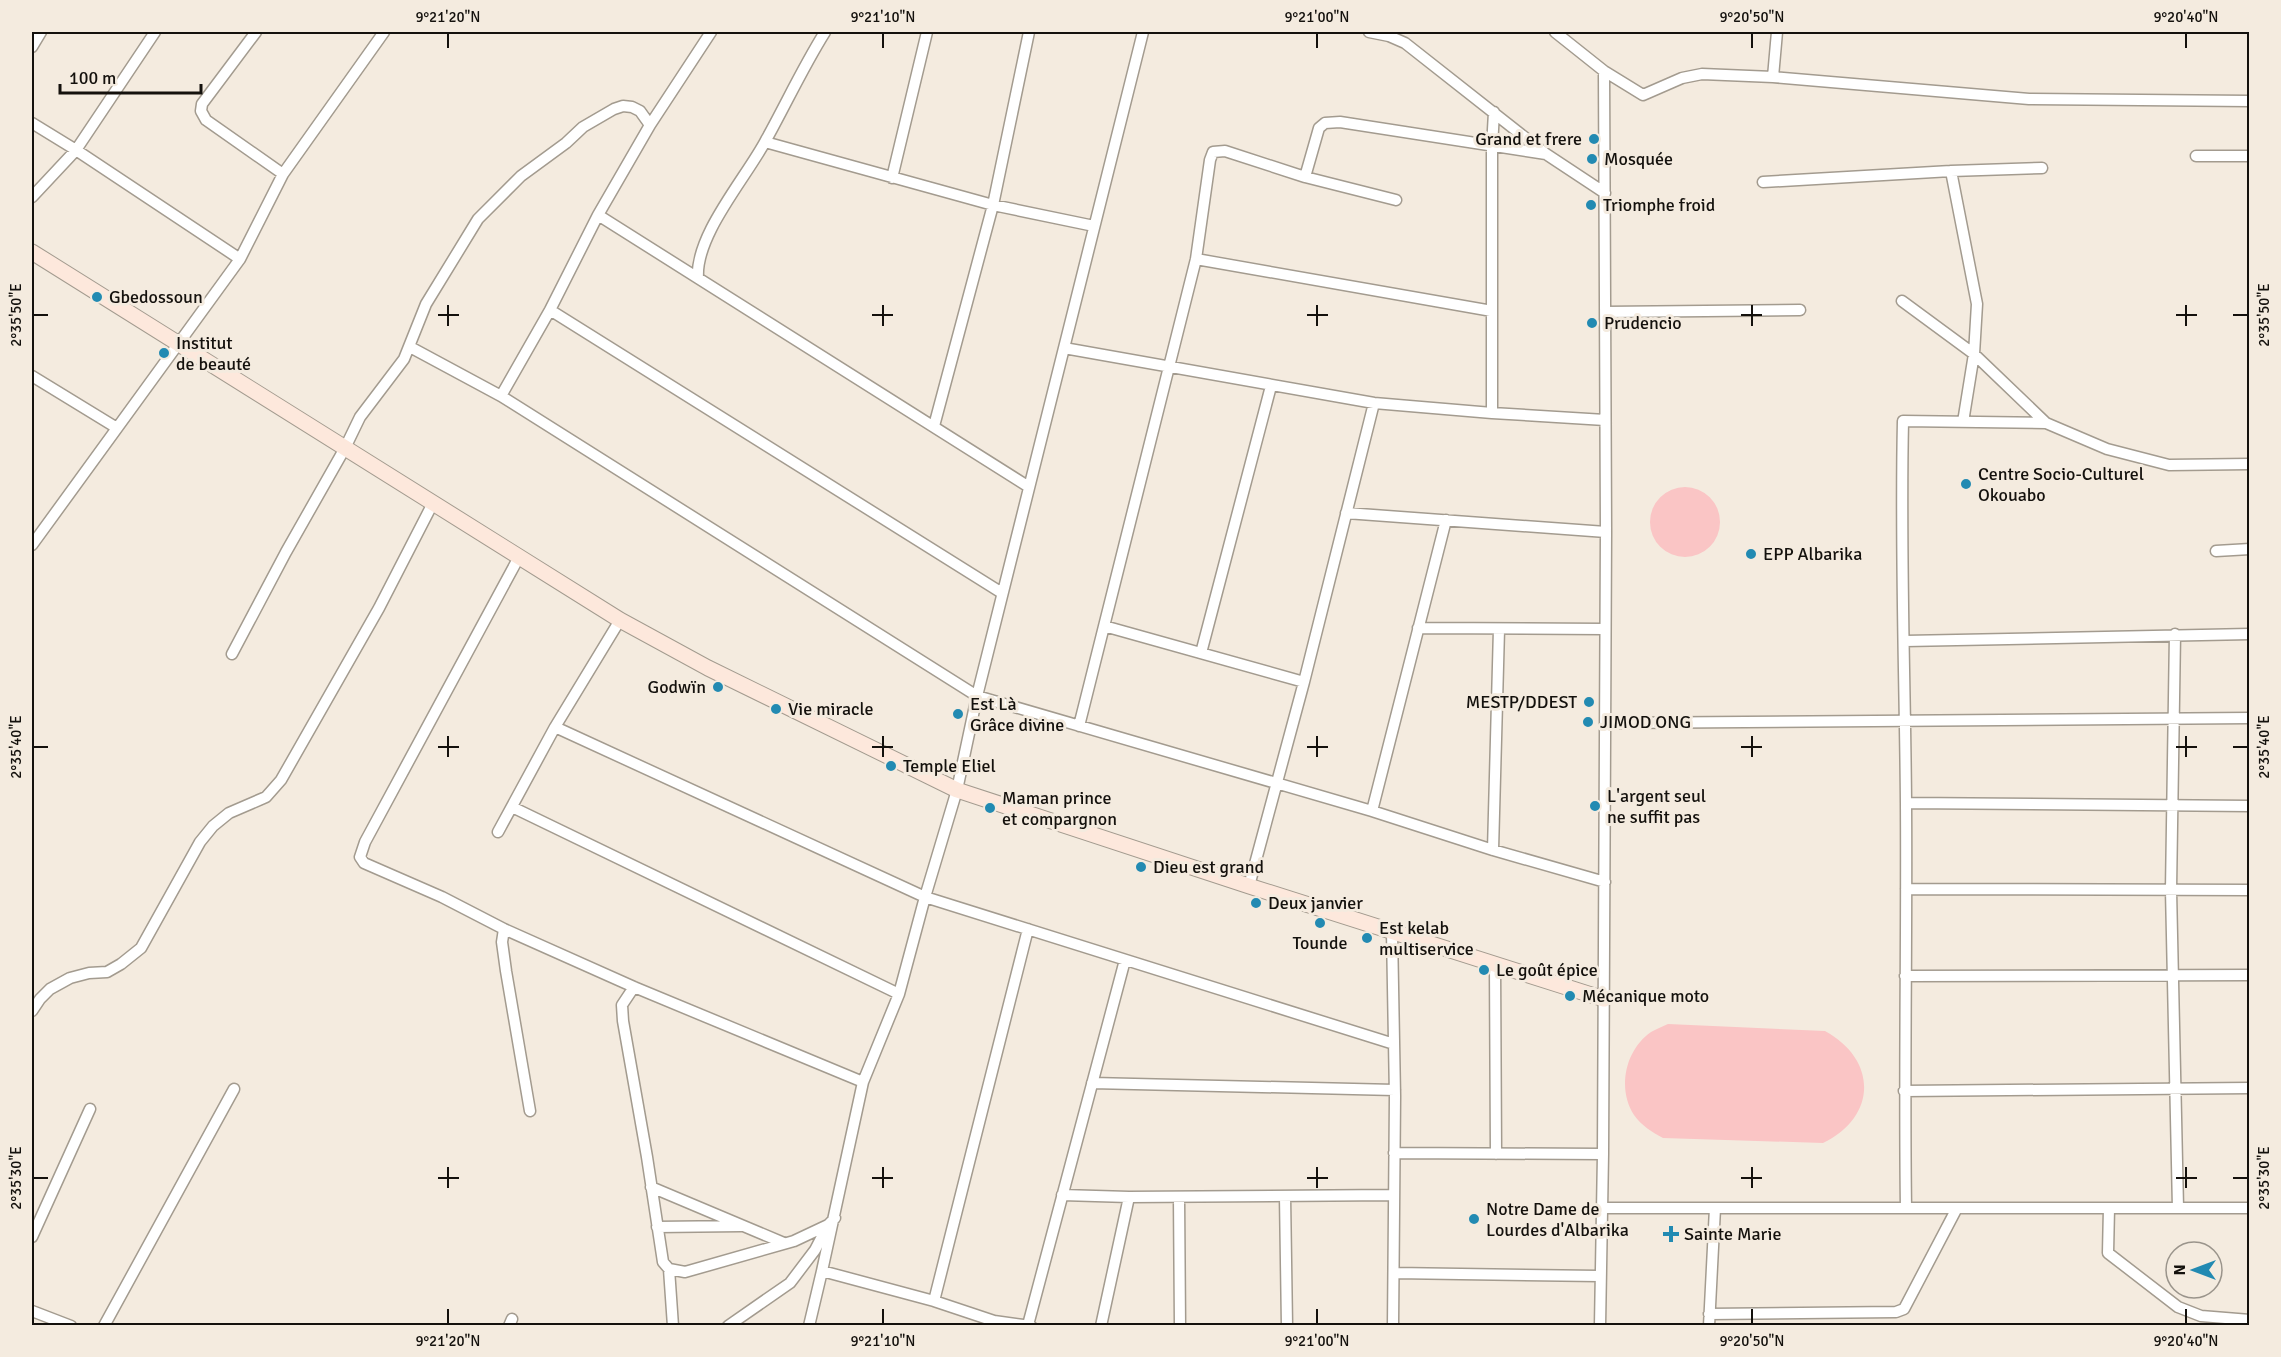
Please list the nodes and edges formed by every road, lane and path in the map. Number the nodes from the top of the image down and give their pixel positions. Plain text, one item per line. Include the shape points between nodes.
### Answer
1 (41, 32) edge
2 (155, 32) edge
3 (256, 32) edge
4 (384, 32) edge
5 (711, 32) edge
6 (825, 32) edge
7 (927, 32) edge
8 (1029, 32) edge
9 (1143, 32) edge
10 (1369, 32) edge
11 (1555, 32) edge
12 (1777, 32) edge
13 (32, 47) edge
14 (1604, 71) junction
15 (1773, 77) junction
16 (2250, 101) edge
17 (1494, 112) junction
18 (32, 123) edge
19 (650, 125) junction
20 (765, 142) junction
21 (1492, 147) junction
22 (76, 150) junction
23 (1546, 154) junction
24 (2196, 156) dead end
25 (2250, 156) edge
26 (2042, 168) dead end
27 (1951, 171) junction
28 (283, 174) junction
29 (1305, 177) junction
30 (892, 178) junction
31 (1763, 182) dead end
32 (1605, 193) junction
33 (32, 197) edge
34 (1396, 200) dead end
35 (993, 205) junction
36 (598, 215) junction
37 (1094, 226) junction
38 (32, 252) edge
39 (240, 259) junction
40 (1196, 259) junction
41 (698, 278) junction
42 (1902, 301) dead end
43 (550, 310) junction
44 (1800, 310) dead end
45 (1492, 311) junction
46 (1605, 312) junction
47 (178, 344) junction
48 (410, 346) junction
49 (1064, 348) junction
50 (1974, 354) junction
51 (1168, 367) junction
52 (32, 376) edge
53 (1270, 386) junction
54 (501, 396) junction
55 (1374, 403) junction
56 (1492, 413) junction
57 (1605, 420) junction
58 (1962, 422) junction
59 (2046, 423) junction
60 (934, 426) junction
61 (117, 428) junction
62 (345, 448) junction
63 (2250, 464) edge
64 (1029, 487) junction
65 (433, 503) junction
66 (1346, 513) junction
67 (1446, 520) junction
68 (1606, 531) junction
69 (32, 545) edge
70 (2250, 549) edge
71 (2217, 551) dead end
72 (519, 557) junction
73 (1002, 594) junction
74 (620, 620) junction
75 (1104, 626) junction
76 (1418, 628) junction
77 (1498, 629) junction
78 (1605, 629) junction
79 (2175, 634) junction
80 (2250, 634) edge
81 (1905, 641) junction
82 (1201, 653) junction
83 (232, 654) dead end
84 (1304, 682) junction
85 (977, 696) junction
86 (2250, 718) edge
87 (2174, 719) junction
88 (1905, 721) junction
89 (1605, 723) junction
90 (1079, 726) junction
91 (555, 727) junction
92 (1276, 784) junction
93 (957, 790) junction
94 (1906, 803) junction
95 (2173, 806) junction
96 (2250, 806) edge
97 (512, 807) junction
98 (1372, 811) junction
99 (498, 832) dead end
100 (1493, 850) junction
101 (1605, 882) junction
102 (1249, 886) junction
103 (1906, 889) junction
104 (2171, 890) junction
105 (2250, 890) edge
106 (925, 897) junction
107 (504, 929) junction
108 (1028, 929) junction
109 (1392, 932) junction
110 (1125, 960) junction
111 (1495, 965) junction
112 (2172, 974) junction
113 (2250, 975) edge
114 (1905, 976) junction
115 (634, 987) junction
116 (899, 994) junction
117 (1604, 999) junction
118 (32, 1011) edge
119 (1394, 1044) junction
120 (863, 1082) junction
121 (1092, 1083) junction
122 (2250, 1088) edge
123 (234, 1089) dead end
124 (2176, 1089) junction
125 (1395, 1090) junction
126 (1904, 1091) junction
127 (90, 1109) dead end
128 (530, 1111) dead end
129 (1394, 1153) junction
130 (1496, 1154) junction
131 (1603, 1154) junction
132 (651, 1187) junction
133 (1062, 1195) junction
134 (1393, 1195) junction
135 (1285, 1196) junction
136 (1130, 1197) junction
137 (1179, 1197) junction
138 (1602, 1208) junction
139 (1715, 1208) junction
140 (1906, 1208) junction
141 (1957, 1208) junction
142 (2109, 1208) junction
143 (2178, 1208) junction
144 (2250, 1208) edge
145 (831, 1221) junction
146 (744, 1226) junction
147 (657, 1227) junction
148 (32, 1237) edge
149 (789, 1242) junction
150 (815, 1250) junction
151 (826, 1253) junction
152 (669, 1269) junction
153 (822, 1270) junction
154 (1395, 1274) junction
155 (1599, 1276) junction
156 (934, 1301) junction
157 (32, 1311) edge
158 (1709, 1320) edge
159 (2250, 1320) edge
160 (2224, 1322) edge
161 (993, 1323) edge
162 (1029, 1325) edge
163 (71, 1326) edge
164 (104, 1326) edge
165 (673, 1326) edge
166 (728, 1326) edge
167 (809, 1326) edge
168 (1101, 1326) edge
169 (1180, 1326) edge
170 (1287, 1326) edge
171 (1393, 1326) edge
172 (1600, 1326) edge

1 - 13 street
2 - 22 street
3 - 28 street via 202,104 201,111 206,120
4 - 28 street
5 - 19 street
6 - 20 street
7 - 30 street
8 - 35 street
9 - 37 street
10 - 17 street via 1406,43
11 - 14 street
12 - 15 street
14 - 15 street via 1643,95 1691,75
14 - 32 street
15 - 16 street via 2029,99
17 - 21 street
17 - 23 street
18 - 22 street
19 - 36 street
19 - 48 street via 633,107 614,109 583,127 521,176 478,219 458,249 426,304
20 - 30 street
20 - 41 street via 698,257
21 - 23 street
21 - 29 street via 1340,122 1325,123 1319,128
21 - 45 street
22 - 33 street
22 - 39 street
23 - 32 street
24 - 25 street
26 - 27 street
27 - 31 street
27 - 50 street via 1977,304
28 - 39 street
29 - 34 street
29 - 40 street via 1225,151 1213,152
30 - 35 street
32 - 46 street
35 - 37 street
35 - 60 street
36 - 41 street
36 - 43 street
37 - 49 street
38 - 47 street
39 - 47 street
40 - 45 street
40 - 51 street
41 - 60 street
42 - 50 street
43 - 54 street
43 - 73 street
44 - 46 street
45 - 56 street
46 - 57 street
47 - 61 street
47 - 62 street
48 - 54 street
48 - 62 street via 405,359 360,417
49 - 51 street
49 - 64 street
50 - 58 street
50 - 59 street
51 - 53 street
51 - 75 street
52 - 61 street
53 - 55 street
53 - 82 street
54 - 85 street
55 - 56 street
55 - 66 street
56 - 57 street
57 - 68 street
58 - 59 street
58 - 81 street via 1903,421
59 - 63 street via 2107,449 2169,465
60 - 64 street
61 - 69 street
62 - 65 street
62 - 83 street
64 - 73 street
65 - 72 street
65 - 118 street via 379,608 281,780 266,797 229,813 213,826 200,842 141,948 107,972 70,978 50,989
66 - 67 street
66 - 84 street
67 - 68 street
67 - 76 street
68 - 78 street
70 - 71 street
72 - 74 street
72 - 107 street via 360,851 364,863
73 - 85 street
74 - 91 street
74 - 93 street via 708,668
75 - 82 street
75 - 90 street
76 - 77 street
76 - 98 street
77 - 78 street
77 - 100 street
78 - 89 street
79 - 80 street
79 - 81 street
79 - 87 street
81 - 88 street
82 - 84 street
84 - 92 street
85 - 90 street
85 - 93 street
86 - 87 street
87 - 88 street
87 - 95 street
88 - 89 street
88 - 94 street
89 - 101 street
90 - 92 street
91 - 97 street
91 - 106 street
92 - 98 street
92 - 102 street
93 - 102 street
93 - 106 street
94 - 95 street
94 - 103 street
95 - 96 street
95 - 104 street
97 - 99 street
97 - 116 street
98 - 100 street
100 - 101 street
101 - 117 street
102 - 109 street
103 - 104 street
103 - 114 street
104 - 105 street
104 - 112 street
106 - 108 street
106 - 116 street
107 - 115 street
107 - 128 street via 506,971
108 - 110 street
108 - 156 street
109 - 111 street
109 - 119 street
110 - 119 street
110 - 121 street
111 - 117 street
111 - 130 street
112 - 113 street
112 - 114 street
112 - 124 street
114 - 126 street
115 - 120 street
115 - 132 street via 622,1005 623,1021
116 - 120 street
117 - 131 street
119 - 125 street
120 - 145 street
121 - 125 street
121 - 133 street
122 - 124 street
123 - 164 street
124 - 126 street
124 - 143 street
125 - 129 street
126 - 140 street
127 - 148 street
129 - 130 street
129 - 134 street
130 - 131 street
131 - 138 street
132 - 146 street
132 - 147 street
133 - 136 street
133 - 162 street
134 - 135 street
134 - 154 street
135 - 137 street
135 - 170 street
136 - 137 street
136 - 168 street
137 - 169 street
138 - 139 street
138 - 155 street
139 - 140 street
139 - 158 street
140 - 141 street
141 - 142 street
141 - 158 street via 1904,1309
142 - 143 street
142 - 160 street via 2108,1253 2178,1307
143 - 144 street
145 - 149 street
145 - 150 street
145 - 151 street
146 - 147 street
146 - 149 street
147 - 152 street via 663,1262
149 - 150 street
149 - 152 street via 685,1272
150 - 151 street
150 - 166 street via 790,1283
151 - 153 street
152 - 165 street
153 - 156 street
153 - 167 street
154 - 155 street
154 - 171 street
155 - 172 street
156 - 161 street
157 - 163 street
159 - 160 street
161 - 162 street

